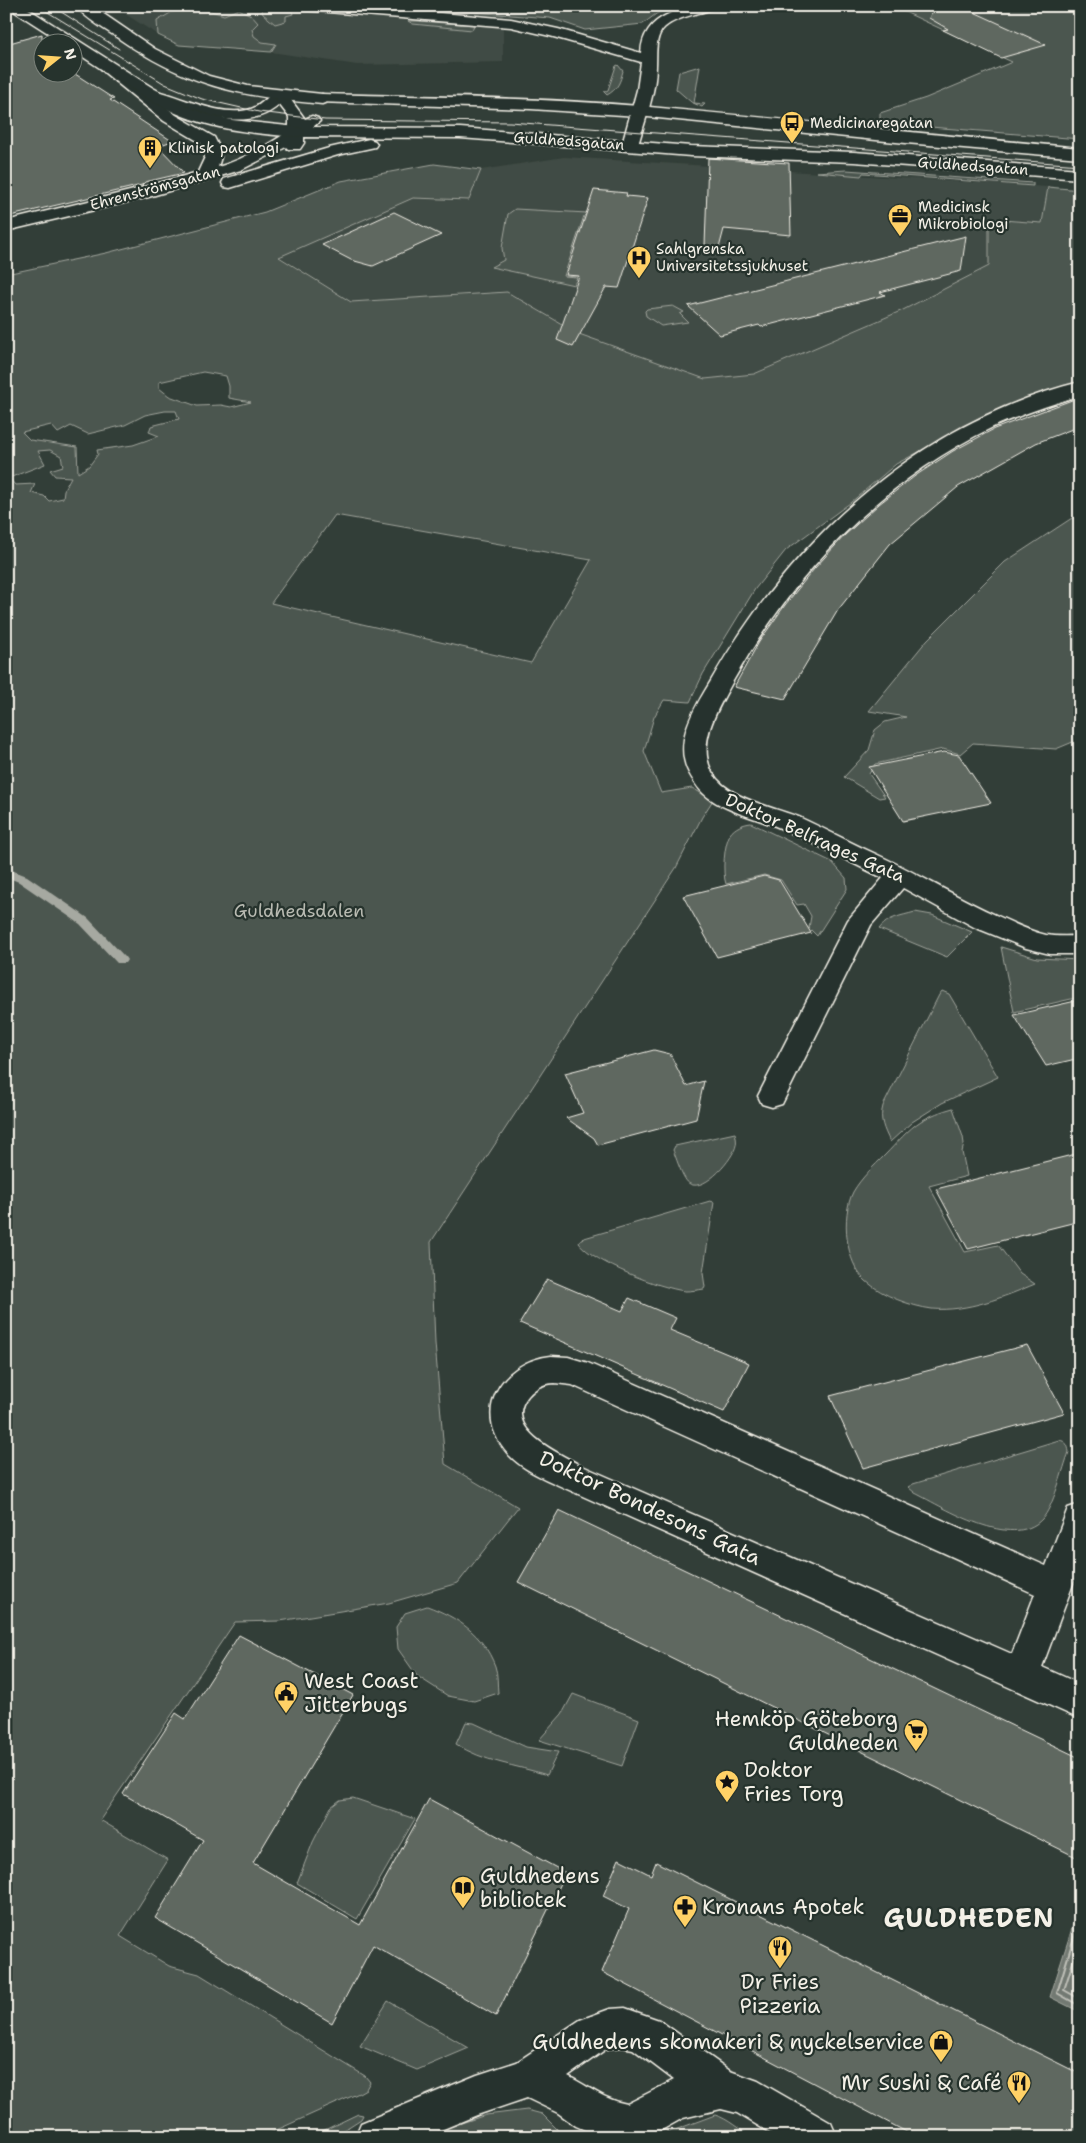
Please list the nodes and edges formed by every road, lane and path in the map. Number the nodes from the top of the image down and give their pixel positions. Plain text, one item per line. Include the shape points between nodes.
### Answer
1 (13, 6) edge
2 (83, 6) edge
3 (303, 6) edge
4 (707, 6) edge
5 (354, 8) edge
6 (55, 32) edge
7 (82, 49) edge
8 (82, 50) edge
9 (649, 60) junction
10 (280, 95) junction
11 (157, 96) junction
12 (531, 104) junction
13 (638, 111) junction
14 (297, 132) junction
15 (460, 133) junction
16 (630, 145) junction
17 (1080, 153) edge
18 (1080, 174) edge
19 (204, 184) junction
20 (6, 226) edge
21 (6, 241) edge
22 (1080, 388) edge
23 (900, 875) junction
24 (1080, 945) edge
25 (772, 1096) dead end
26 (1080, 1519) edge
27 (1056, 1586) junction
28 (1022, 1674) junction
29 (1080, 1702) edge
30 (528, 2078) junction
31 (721, 2089) junction
32 (375, 2137) edge
33 (817, 2137) edge

1 - 6 street
2 - 10 street, Guldhedsgatan via 182,70 223,85
3 - 5 street
4 - 9 street via 661,23 651,39
5 - 9 street via 511,23
7 - 11 street
8 - 19 street via 170,118 208,140 213,157
9 - 13 street via 648,77
10 - 11 street via 258,112 246,115 204,110
10 - 12 street, Guldhedsgatan
10 - 14 street via 297,117
11 - 14 street via 220,123
12 - 13 street, Guldhedsgatan
12 - 14 street, Guldhedsgatan via 488,109 348,108 323,114
13 - 16 street
13 - 17 street, Guldhedsgatan
14 - 15 street, Guldhedsgatan
14 - 19 street, Ehrenströmsgatan
15 - 16 street, Guldhedsgatan
15 - 19 street, Ehrenströmsgatan via 382,142
16 - 18 street, Guldhedsgatan
19 - 20 street, Ehrenströmsgatan via 140,194
19 - 21 street, Ehrenströmsgatan via 173,201
22 - 23 street, Doktor Belfrages Gata via 994,419 943,447 873,496 785,583 728,668 698,728 697,768 716,792 791,823
23 - 24 street, Doktor Belfrages Gata via 996,927 1048,945
23 - 25 street via 861,920
26 - 27 street
27 - 28 street
27 - 28 street, Doktor Bondesons Gata via 577,1373 560,1369 531,1375 520,1383 507,1404 505,1417 508,1428 520,1444 537,1458 569,1475
28 - 29 street, Doktor Bondesons Gata
30 - 31 street via 572,2099 590,2112 627,2124 641,2120 676,2100
30 - 31 street via 584,2039 618,2027 632,2028 645,2034
30 - 32 street
31 - 33 street via 744,2095

